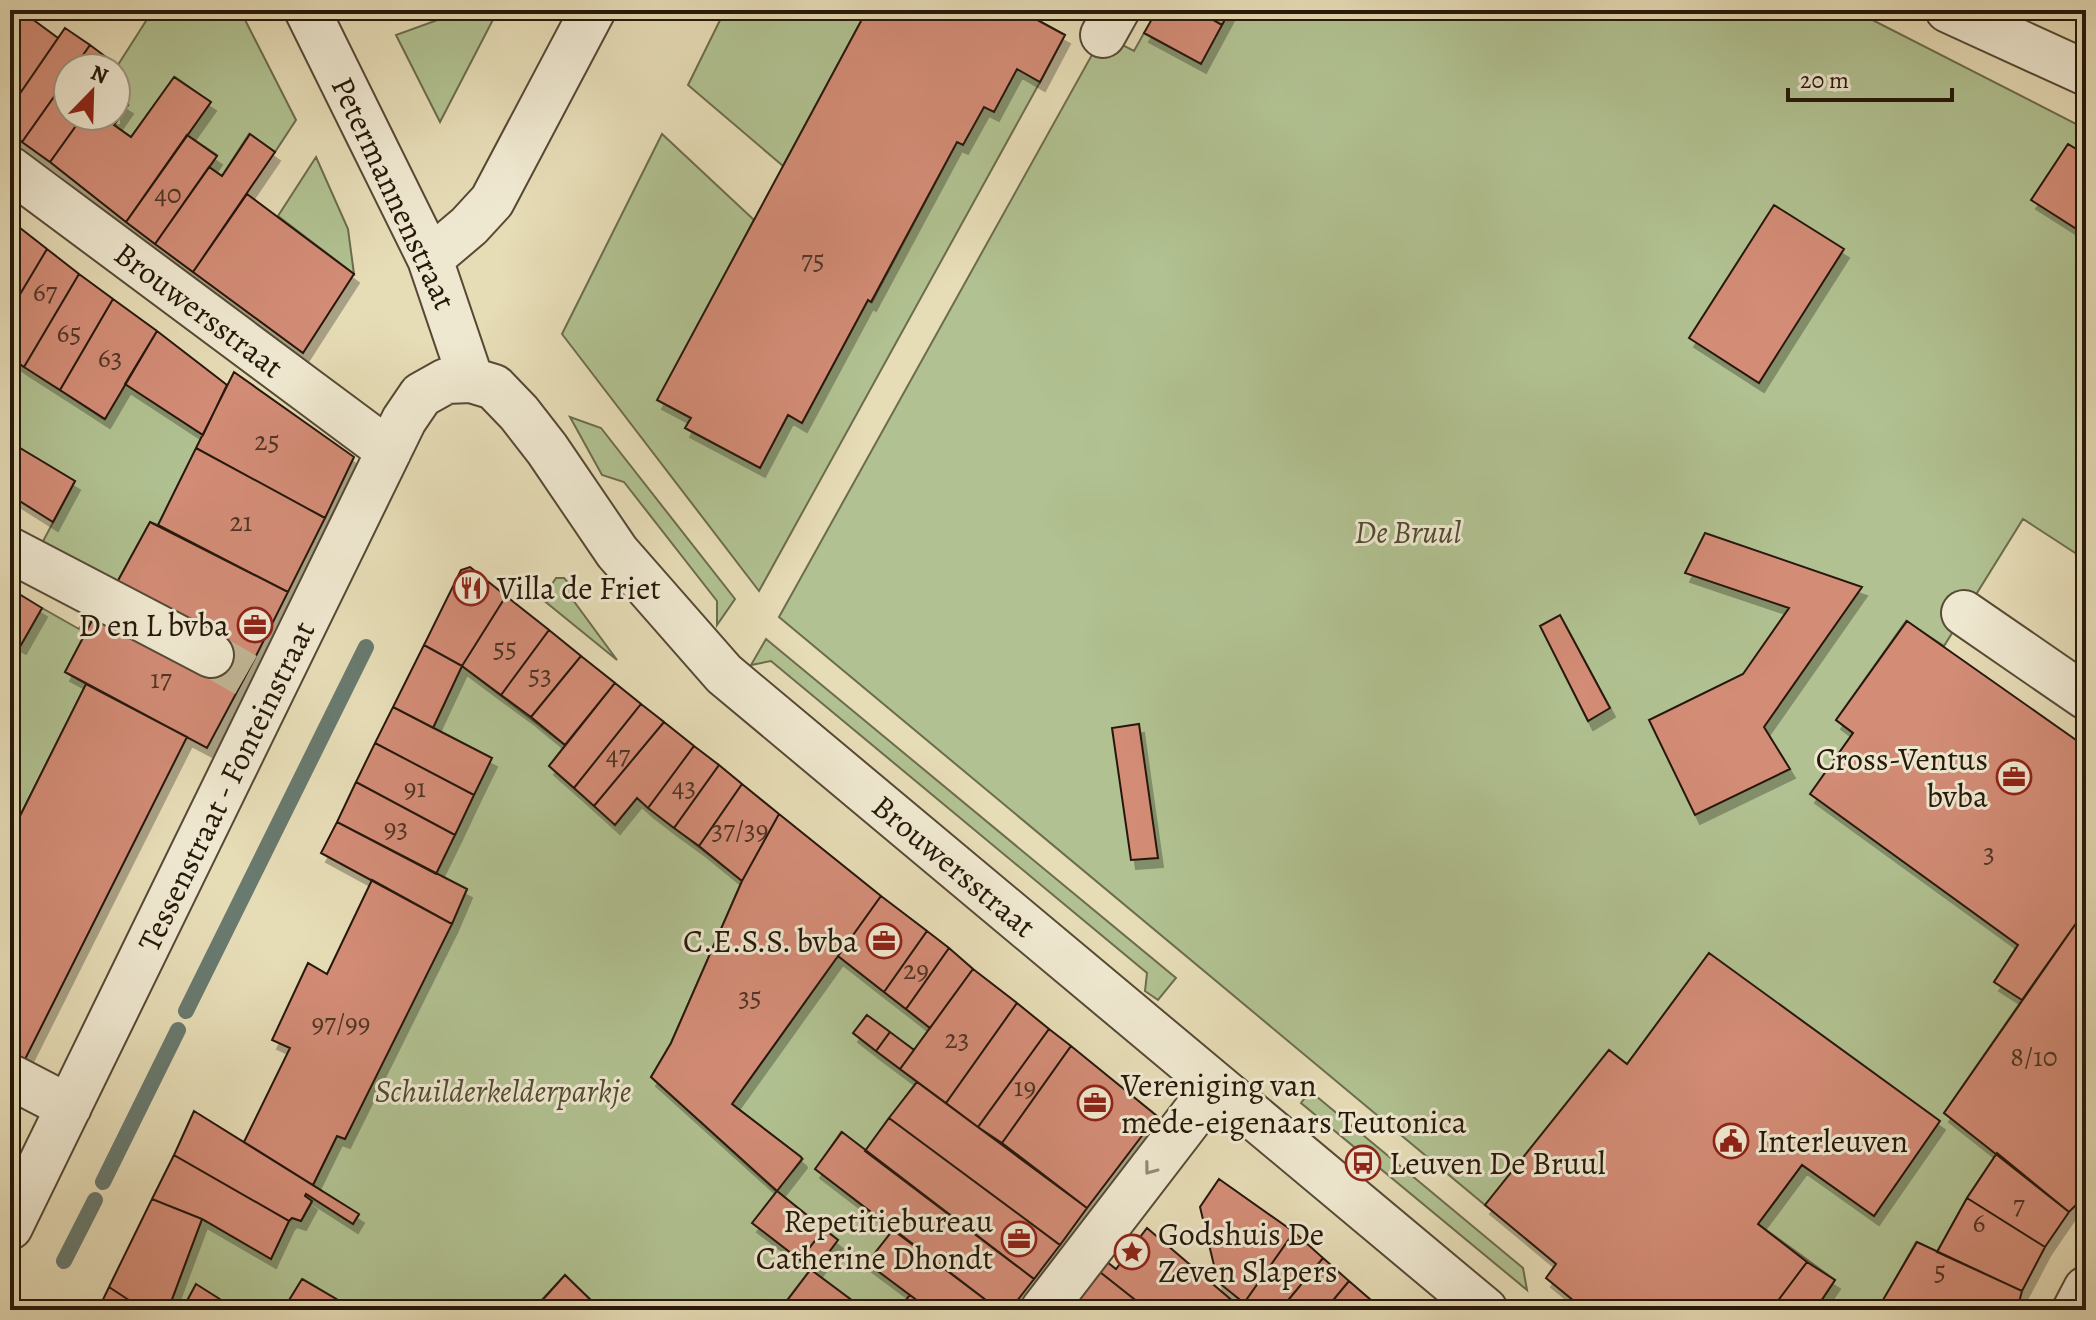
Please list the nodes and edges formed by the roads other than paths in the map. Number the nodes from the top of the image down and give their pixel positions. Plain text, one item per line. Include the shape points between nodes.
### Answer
1 (307, 10) edge
2 (593, 10) edge
3 (1948, 10) edge
4 (2086, 73) edge
5 (10, 169) edge
6 (430, 259) junction
7 (471, 380) junction
8 (389, 451) junction
9 (10, 550) edge
10 (1964, 613) dead end
11 (243, 673) junction
12 (2086, 697) edge
13 (15, 1079) dead end
14 (1215, 1086) junction
15 (69, 1107) junction
16 (10, 1227) edge
17 (2086, 1289) edge
18 (1043, 1310) edge
19 (1485, 1310) edge
20 (2075, 1310) edge

1 - 6 street, Petermannenstraat
2 - 6 street via 492,201
3 - 4 street
5 - 8 street, Brouwersstraat
6 - 7 street, Petermannenstraat
7 - 8 street, Tessenstraat - Fonteinstraat via 446,381 421,395
7 - 14 street, Brouwersstraat via 494,387 519,413 617,552 724,674
8 - 11 street, Tessenstraat - Fonteinstraat
9 - 11 street
10 - 12 street
11 - 15 street, Tessenstraat - Fonteinstraat
13 - 15 street
14 -> 18 street
14 - 19 street, Brouwersstraat
15 - 16 street, Tessenstraat - Fonteinstraat
17 - 20 street

